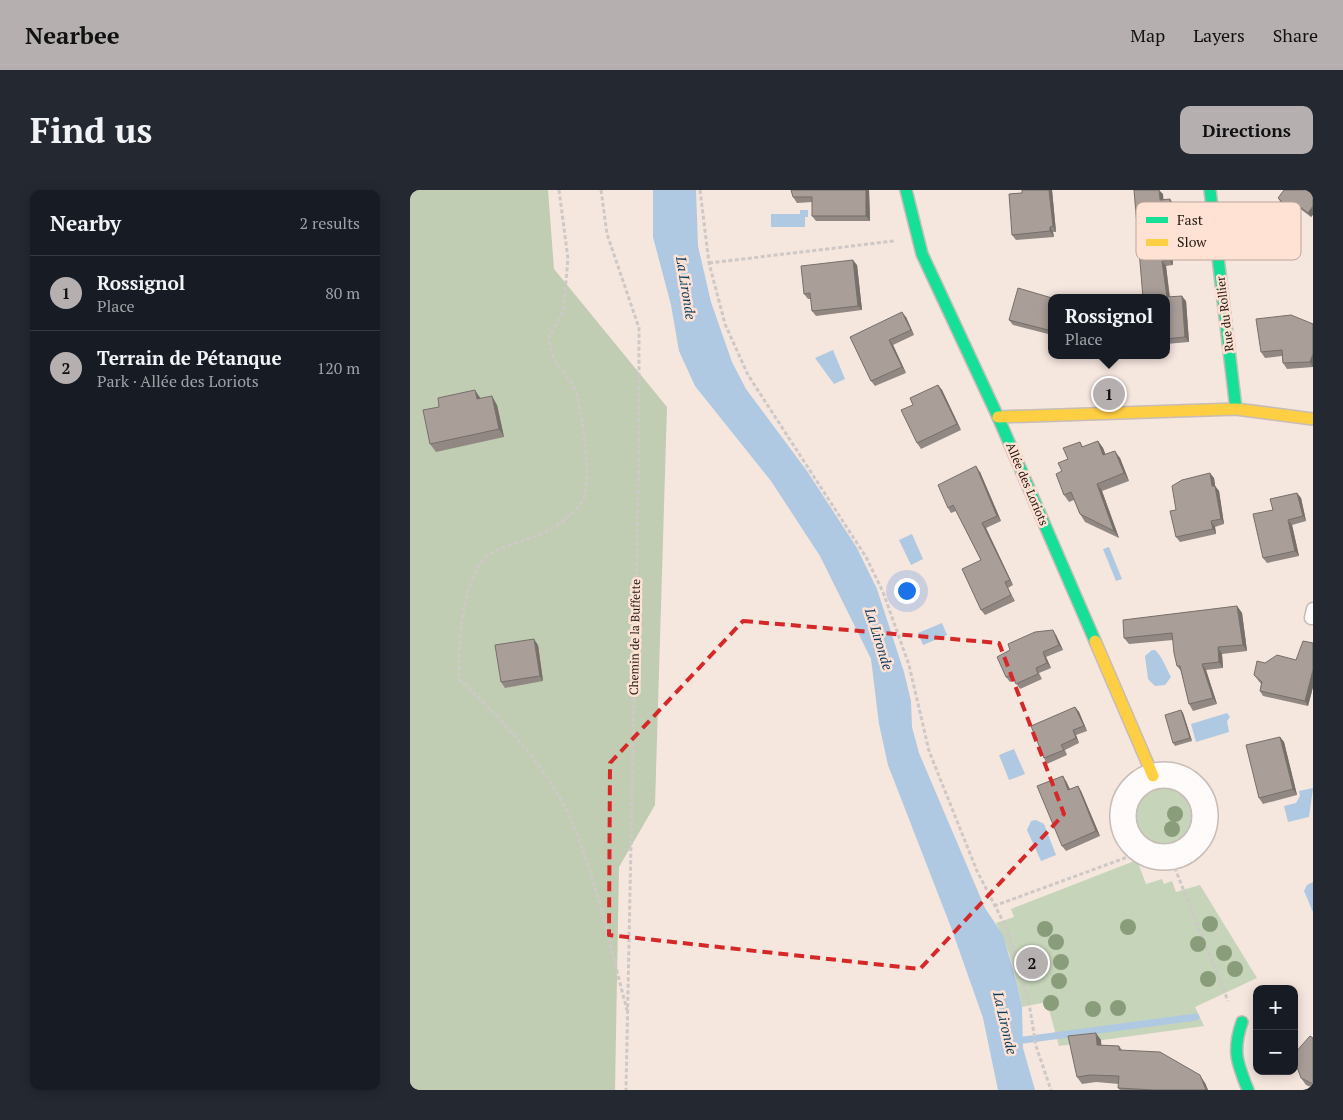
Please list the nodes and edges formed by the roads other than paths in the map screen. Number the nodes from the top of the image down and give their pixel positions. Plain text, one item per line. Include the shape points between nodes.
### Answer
1 (906, 190) edge
2 (1218, 260) edge
3 (1236, 409) junction
4 (998, 417) junction
5 (1313, 419) edge
6 (1153, 776) junction
7 (1242, 1022) road end
8 (1248, 1090) edge

1 - 4 street, Allée des Loriots via 922,254
2 - 3 street, Rue du Rollier
3 - 4 street
3 - 5 street
4 - 6 street, Allée des Loriots
6 - 6 street via 1169,775 1185,780 1197,790 1204,805 1205,820 1200,836 1190,848 1176,855 1159,856 1144,851 1128,834 1124,811 1133,789
7 - 8 street via 1234,1052

